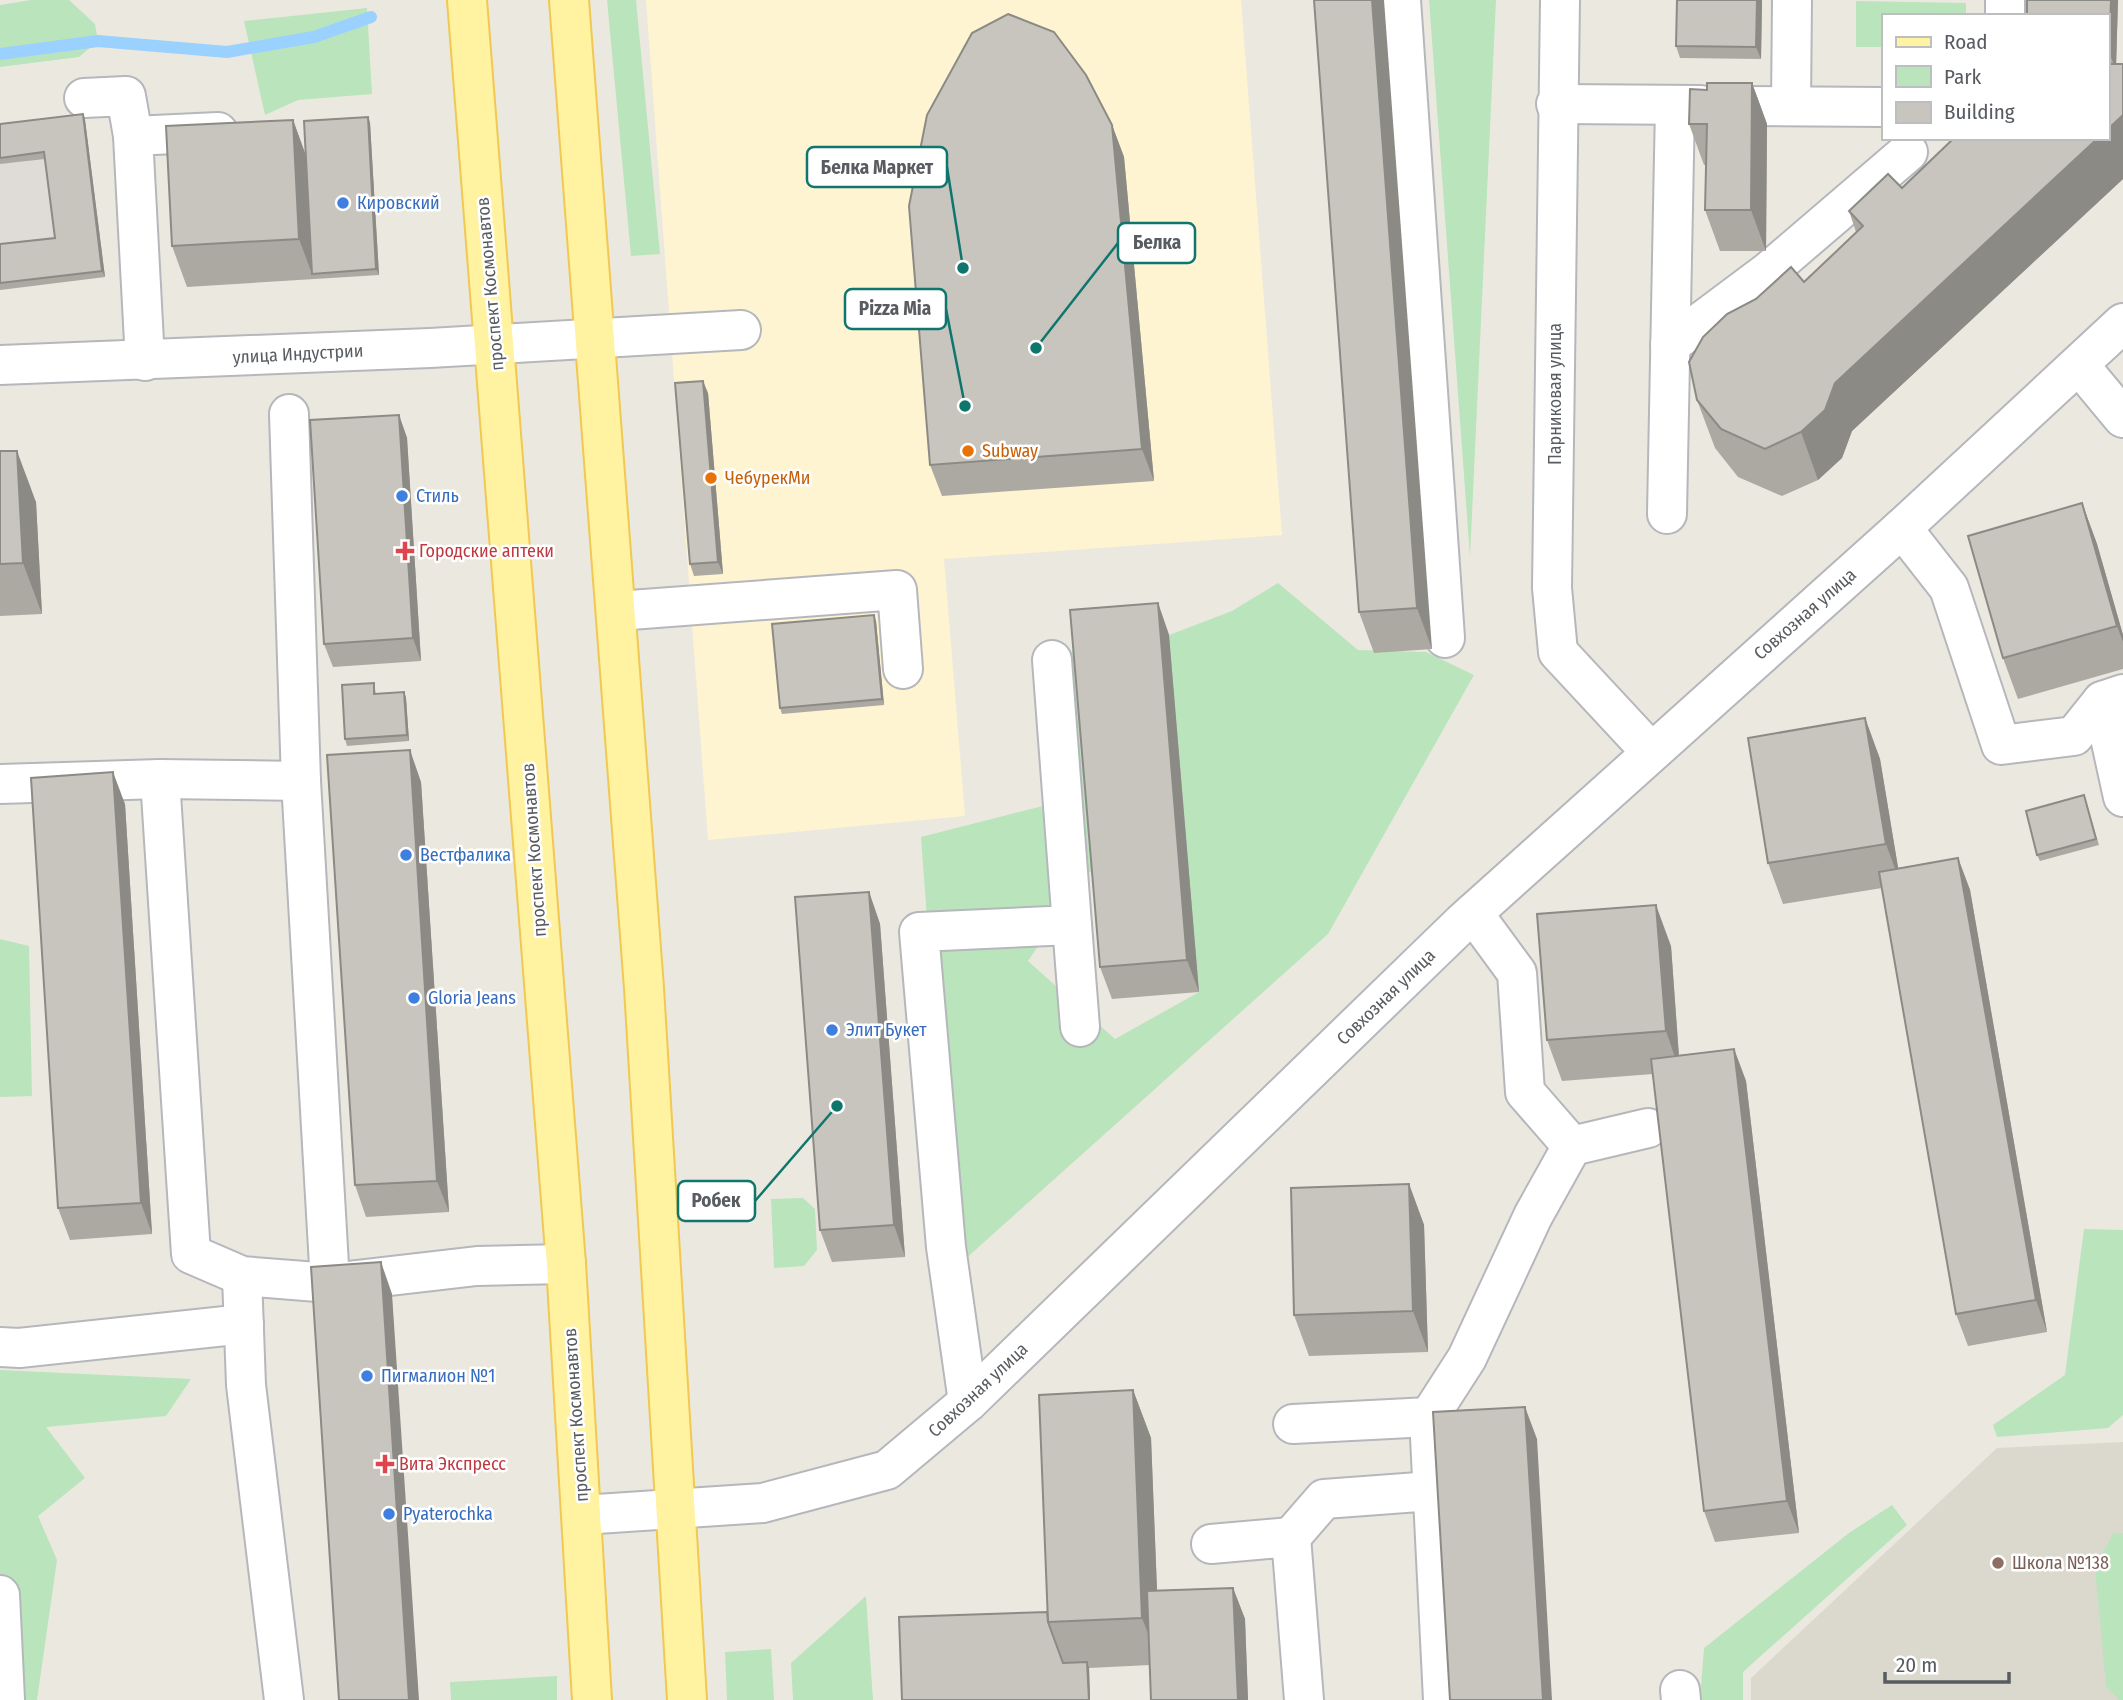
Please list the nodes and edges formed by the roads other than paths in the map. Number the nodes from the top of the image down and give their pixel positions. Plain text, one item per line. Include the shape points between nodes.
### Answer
1 (467, 0) edge
2 (569, 0) edge
3 (1401, 0) edge
4 (1560, 0) edge
5 (1792, 0) edge
6 (84, 98) dead end
7 (1556, 104) junction
8 (1675, 105) junction
9 (1791, 106) junction
10 (1882, 107) edge
11 (249, 130) edge
12 (133, 136) junction
13 (1908, 152) dead end
14 (2123, 323) edge
15 (741, 330) dead end
16 (596, 339) junction
17 (494, 345) junction
18 (1670, 345) junction
19 (145, 361) junction
20 (0, 365) edge
21 (2079, 365) junction
22 (289, 414) dead end
23 (2123, 418) edge
24 (1667, 514) dead end
25 (1902, 528) junction
26 (617, 611) junction
27 (1445, 638) dead end
28 (1052, 660) dead end
29 (903, 669) dead end
30 (2112, 698) edge
31 (1651, 752) junction
32 (160, 779) junction
33 (301, 781) junction
34 (0, 783) edge
35 (2123, 797) edge
36 (1473, 913) junction
37 (1073, 925) junction
38 (1080, 1027) dead end
39 (1648, 1128) dead end
40 (1572, 1146) junction
41 (566, 1264) junction
42 (242, 1276) junction
43 (330, 1283) junction
44 (244, 1324) junction
45 (0, 1347) edge
46 (968, 1402) junction
47 (1429, 1417) junction
48 (1293, 1424) dead end
49 (1432, 1491) junction
50 (677, 1509) junction
51 (582, 1516) junction
52 (1292, 1537) junction
53 (1211, 1544) dead end
54 (0, 1595) edge
55 (5, 1700) edge
56 (284, 1700) edge
57 (592, 1700) edge
58 (687, 1700) edge
59 (1304, 1700) edge
60 (1443, 1700) edge

1 - 17 main road, проспект Космонавтов
2 - 16 main road
3 - 27 street
4 - 7 street, Парниковая улица
5 - 9 street
6 - 12 street via 126,96
7 - 8 street
7 - 31 street, Парниковая улица via 1552,588 1558,652
8 - 9 street via 1746,115
8 - 18 street
9 - 10 street
11 - 12 street
12 - 19 street
13 - 18 street via 1769,271
14 - 21 street, Совхозная улица
15 - 16 street, улица Индустрии
16 - 17 street, улица Индустрии
16 - 26 main road
17 - 19 street, улица Индустрии
17 - 41 main road, проспект Космонавтов
18 - 24 street
19 - 20 street, улица Индустрии
21 - 23 street
21 - 25 street, Совхозная улица
22 - 33 street
25 - 30 street via 1949,588 2001,745 2074,736
25 - 31 street, Совхозная улица
26 - 29 street via 897,590
26 - 50 main road
28 - 37 street
30 - 35 street
31 - 36 street, Совхозная улица
32 - 33 street
32 - 34 street
32 - 42 street via 191,1254
33 - 43 street
36 - 40 street via 1517,973 1525,1093
36 - 46 street, Совхозная улица
37 - 38 street
37 - 46 street via 919,932 946,1247
39 - 40 street
40 - 47 street via 1533,1216 1467,1358
41 - 43 street via 477,1266
41 - 51 main road, проспект Космонавтов
42 - 43 street
42 - 44 street
44 - 45 street
44 - 56 street via 246,1385
46 - 50 street, Совхозная улица via 887,1471 763,1503
47 - 48 street
47 - 49 street
49 - 52 street via 1324,1499
49 - 60 street
50 - 51 street, Совхозная улица
50 - 58 main road
51 - 57 main road, проспект Космонавтов
52 - 53 street
52 - 59 street
54 - 55 street

